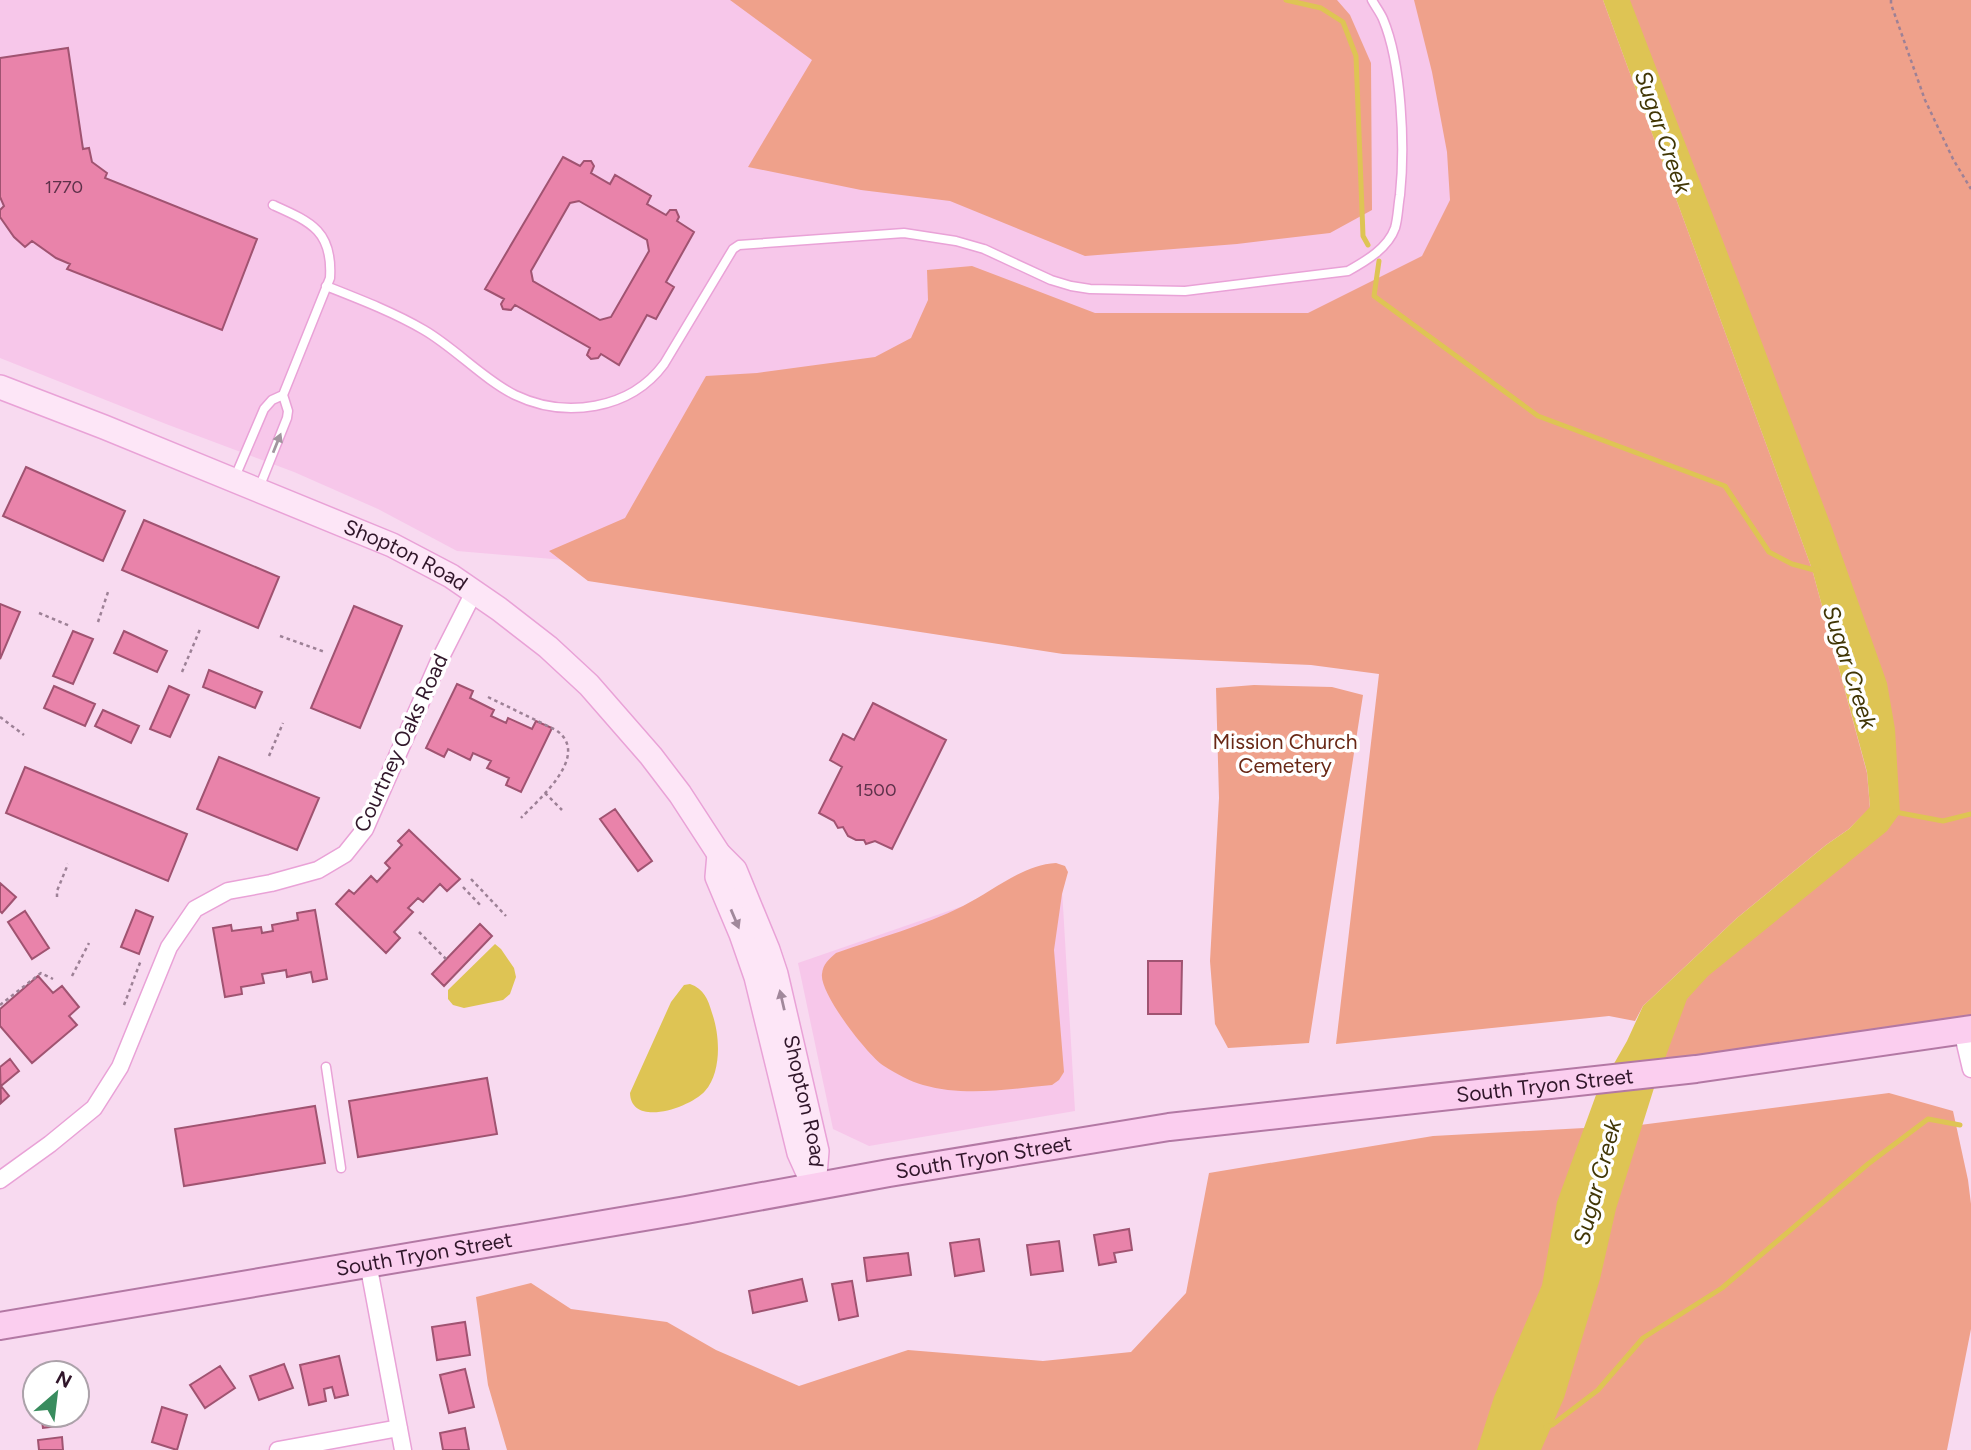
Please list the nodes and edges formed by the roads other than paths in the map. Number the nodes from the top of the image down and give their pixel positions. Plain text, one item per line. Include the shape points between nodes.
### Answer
1 (1372, 0) edge
2 (273, 205) dead end
3 (326, 286) junction
4 (0, 387) edge
5 (283, 395) junction
6 (233, 481) junction
7 (258, 491) junction
8 (474, 592) junction
9 (1966, 1030) edge
10 (326, 1067) dead end
11 (1971, 1069) edge
12 (341, 1168) dead end
13 (0, 1180) edge
14 (814, 1187) junction
15 (368, 1263) junction
16 (0, 1326) edge
17 (399, 1427) junction
18 (278, 1450) edge
19 (403, 1450) edge

1 - 3 lane via 1392,52 1401,110 1402,177 1395,229 1369,259 1348,271 1185,291 1090,289 1051,280 984,249 904,233 739,245 654,377 622,398 580,407 538,403 514,394 421,328
2 - 3 lane via 314,225 322,236 331,264
3 - 5 lane
4 - 6 street, Shopton Road
5 - 6 lane via 264,409
7 -> 5 lane via 287,418
6 - 7 street, Shopton Road
7 - 8 street, Shopton Road via 392,545
8 - 13 street, Courtney Oaks Road via 365,829 345,854 318,870 228,891 195,909 169,947 120,1067 93,1108
8 - 14 street, Shopton Road via 548,647 589,685 652,756 719,854 735,870 776,974 817,1151
9 - 11 street
9 - 14 main road, South Tryon Street via 1696,1069 1169,1127
10 - 12 lane
14 - 15 main road, South Tryon Street
15 - 16 main road, South Tryon Street
15 - 17 street
17 - 18 street
17 - 19 street

